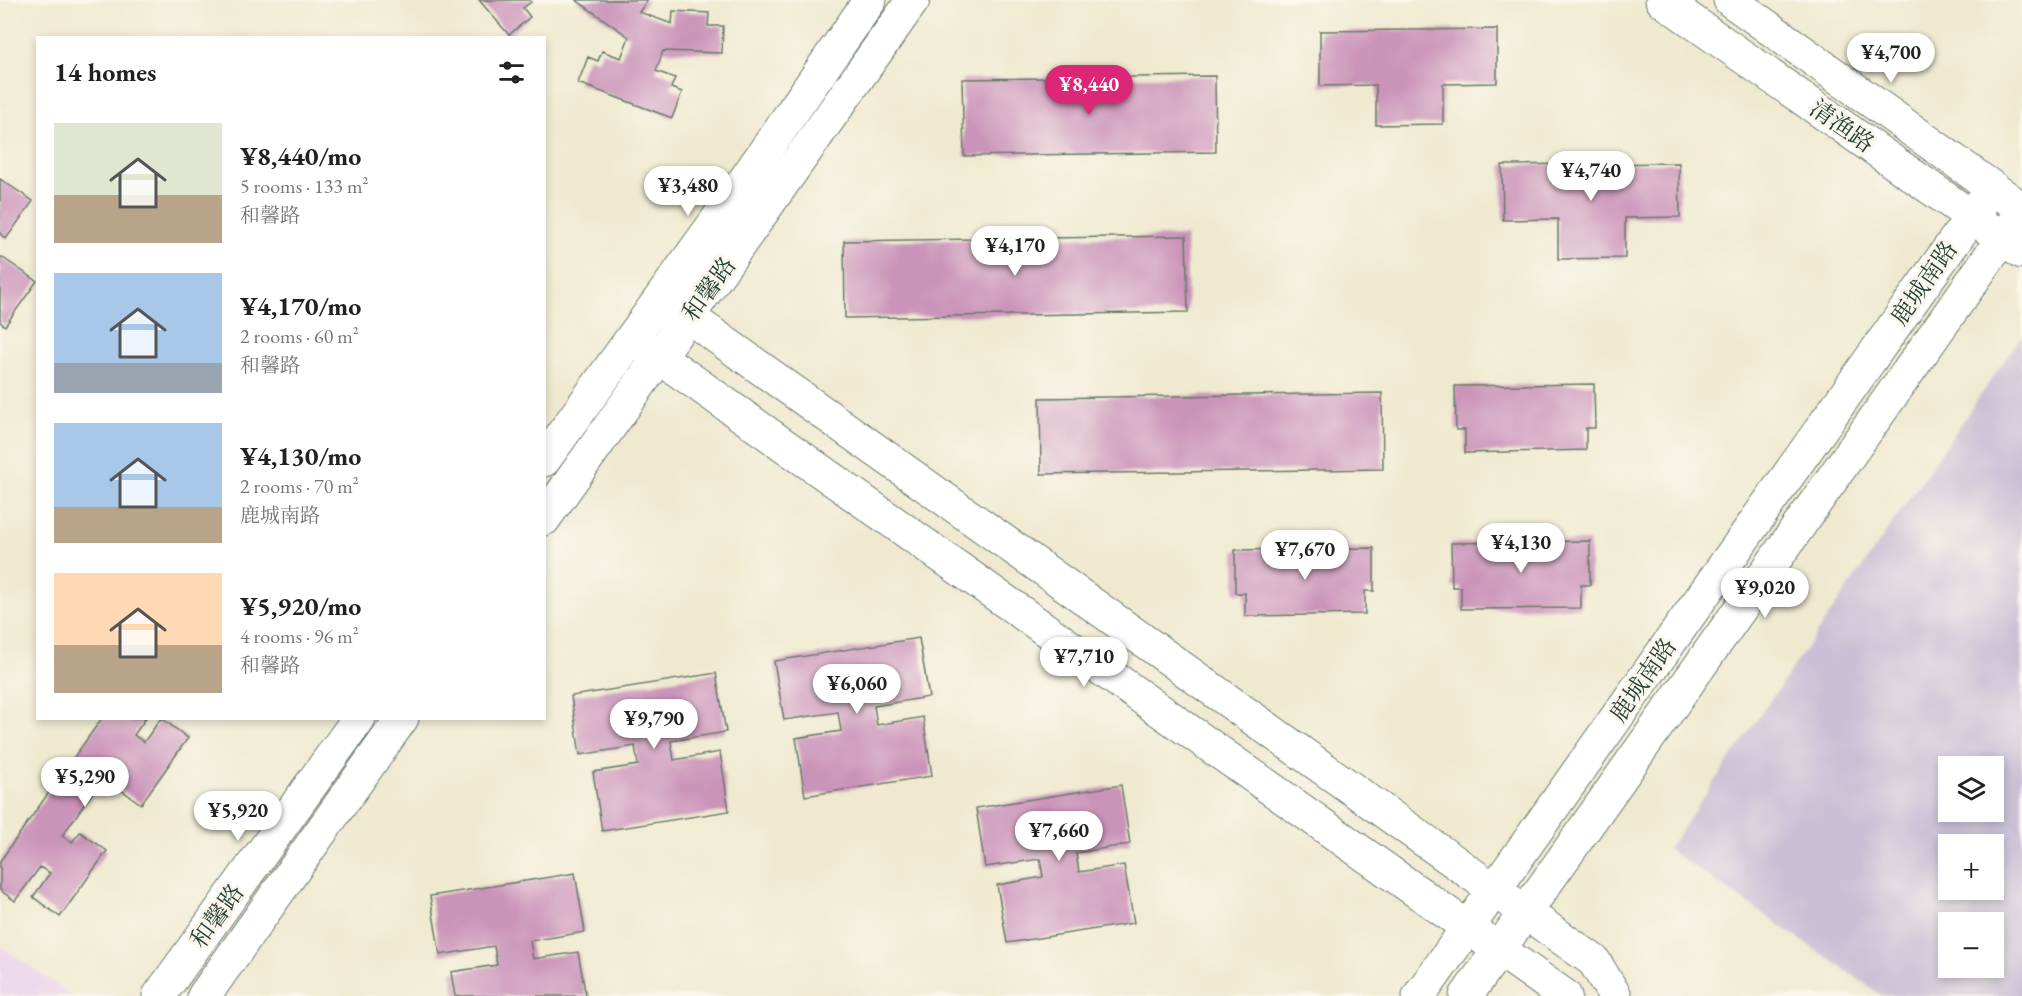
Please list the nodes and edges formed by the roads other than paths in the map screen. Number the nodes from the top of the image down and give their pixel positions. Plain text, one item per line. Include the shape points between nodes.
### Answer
1 (870, 0) edge
2 (913, 0) edge
3 (1662, 0) edge
4 (1730, 0) edge
5 (1992, 188) junction
6 (2022, 210) edge
7 (1972, 216) junction
8 (2013, 245) edge
9 (662, 298) junction
10 (689, 317) junction
11 (632, 338) junction
12 (660, 358) junction
13 (546, 457) edge
14 (546, 516) edge
15 (358, 720) edge
16 (401, 720) edge
17 (1494, 891) junction
18 (1526, 912) junction
19 (1468, 928) junction
20 (1499, 950) junction
21 (159, 996) edge
22 (204, 996) edge
23 (1419, 996) edge
24 (1466, 996) edge
25 (1565, 996) edge
26 (1615, 996) edge

1 - 9 street, 和馨路
2 - 10 street, 和馨路
3 - 7 street, 清渔路
4 - 5 street, 清渔路
5 - 6 street, 清渔路
5 - 7 street, 鹿城南路
6 - 8 street, 鹿城南路
7 - 8 street, 清渔路
7 - 17 street, 鹿城南路
8 - 18 street, 鹿城南路
9 - 10 street
9 - 11 street, 和馨路
10 - 12 street, 和馨路
10 - 17 street
11 - 12 street
11 - 13 street, 和馨路
12 - 14 street, 和馨路
12 - 19 street
15 - 21 street, 和馨路
16 - 22 street, 和馨路
17 - 18 street
17 - 19 street, 鹿城南路
18 - 20 street, 鹿城南路
18 - 26 street via 1594,961
19 - 20 street
19 - 23 street, 鹿城南路
20 - 24 street, 鹿城南路
20 - 25 street

